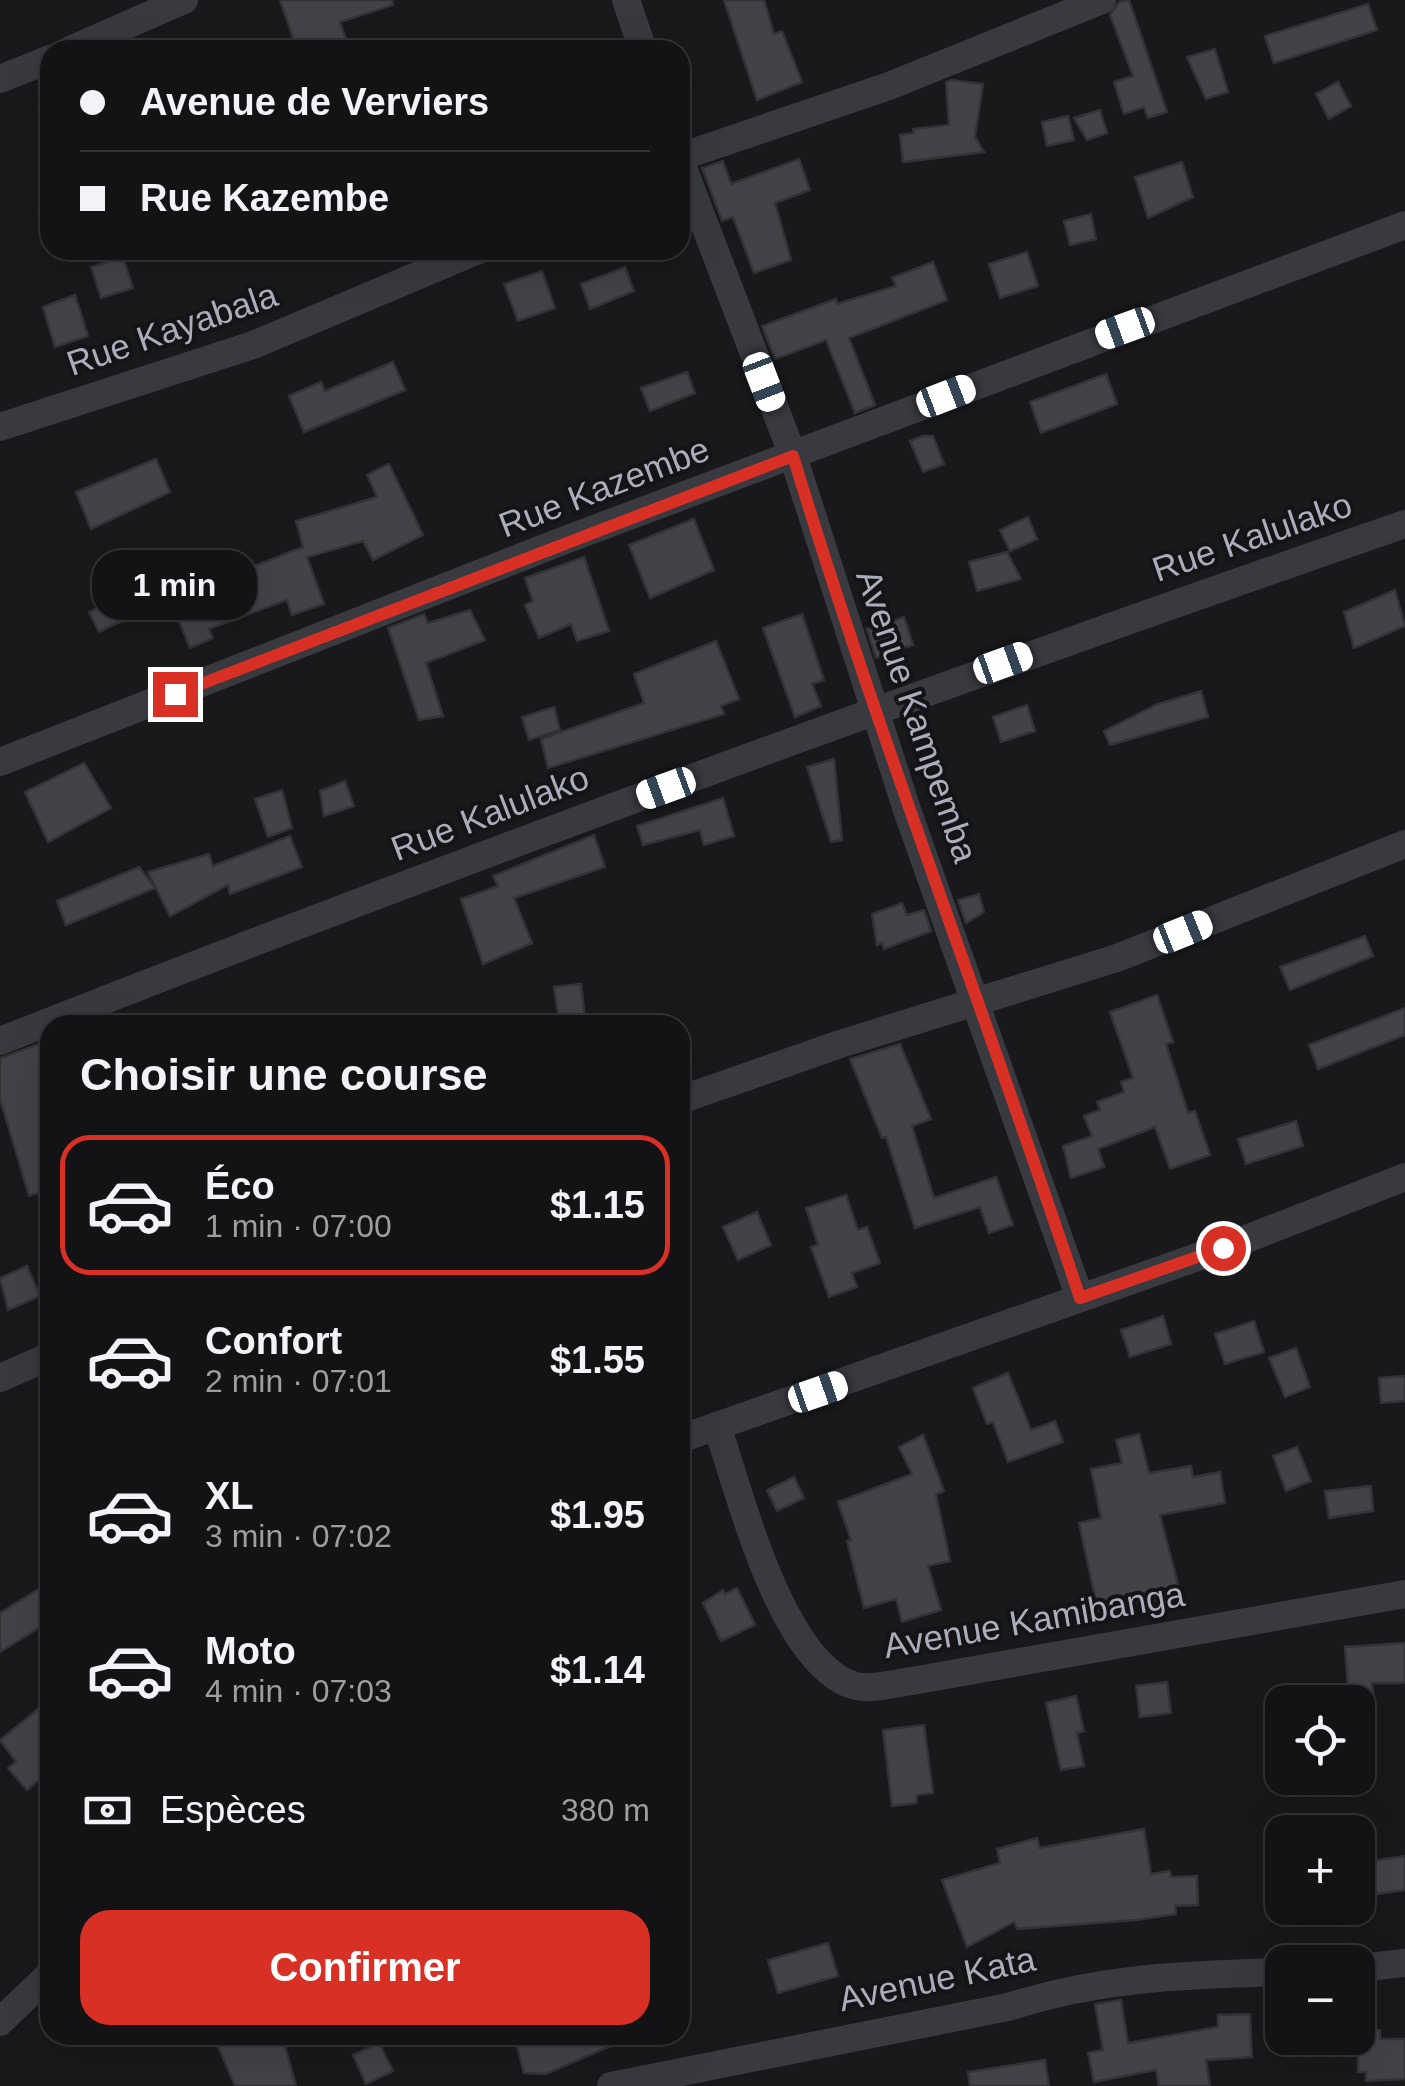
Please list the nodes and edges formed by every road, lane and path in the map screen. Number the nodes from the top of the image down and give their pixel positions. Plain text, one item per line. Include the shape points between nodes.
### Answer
1 (184, 0) edge
2 (626, 0) edge
3 (1102, 0) edge
4 (93, 40) edge
5 (640, 40) edge
6 (40, 63) edge
7 (0, 79) edge
8 (690, 155) edge
9 (690, 185) edge
10 (1405, 225) edge
11 (454, 260) edge
12 (0, 427) edge
13 (793, 456) junction
14 (1405, 524) edge
15 (878, 710) junction
16 (0, 762) edge
17 (1405, 844) edge
18 (977, 1000) junction
19 (67, 1015) edge
20 (40, 1026) edge
21 (0, 1041) edge
22 (690, 1097) edge
23 (1405, 1176) edge
24 (1080, 1298) junction
25 (40, 1360) edge
26 (0, 1378) edge
27 (716, 1426) junction
28 (690, 1435) edge
29 (1405, 1594) edge
30 (1405, 1963) edge
31 (1375, 1966) edge
32 (1265, 1973) edge
33 (40, 1984) edge
34 (0, 2022) edge
35 (611, 2086) edge

1 - 4 street
2 - 5 street
3 - 8 street
6 - 7 street
9 - 13 street, Avenue Kampemba
10 - 13 street, Rue Kazembe
11 - 12 street, Rue Kayabala via 253,345
13 - 15 street, Avenue Kampemba
13 - 16 street, Rue Kazembe
14 - 15 street, Rue Kalulako
15 - 18 street, Avenue Kampemba
15 - 19 street, Rue Kalulako
17 - 18 street via 1116,958
18 - 22 street
18 - 24 street, Avenue Kampemba
20 - 21 street, Rue Kalulako
23 - 24 street
24 - 27 street
25 - 26 street
27 - 28 street
27 - 29 street, Avenue Kamibanga via 770,1581 809,1652 830,1674 856,1687
30 - 31 street
32 - 35 street, Avenue Kata via 1119,1979
33 - 34 street

